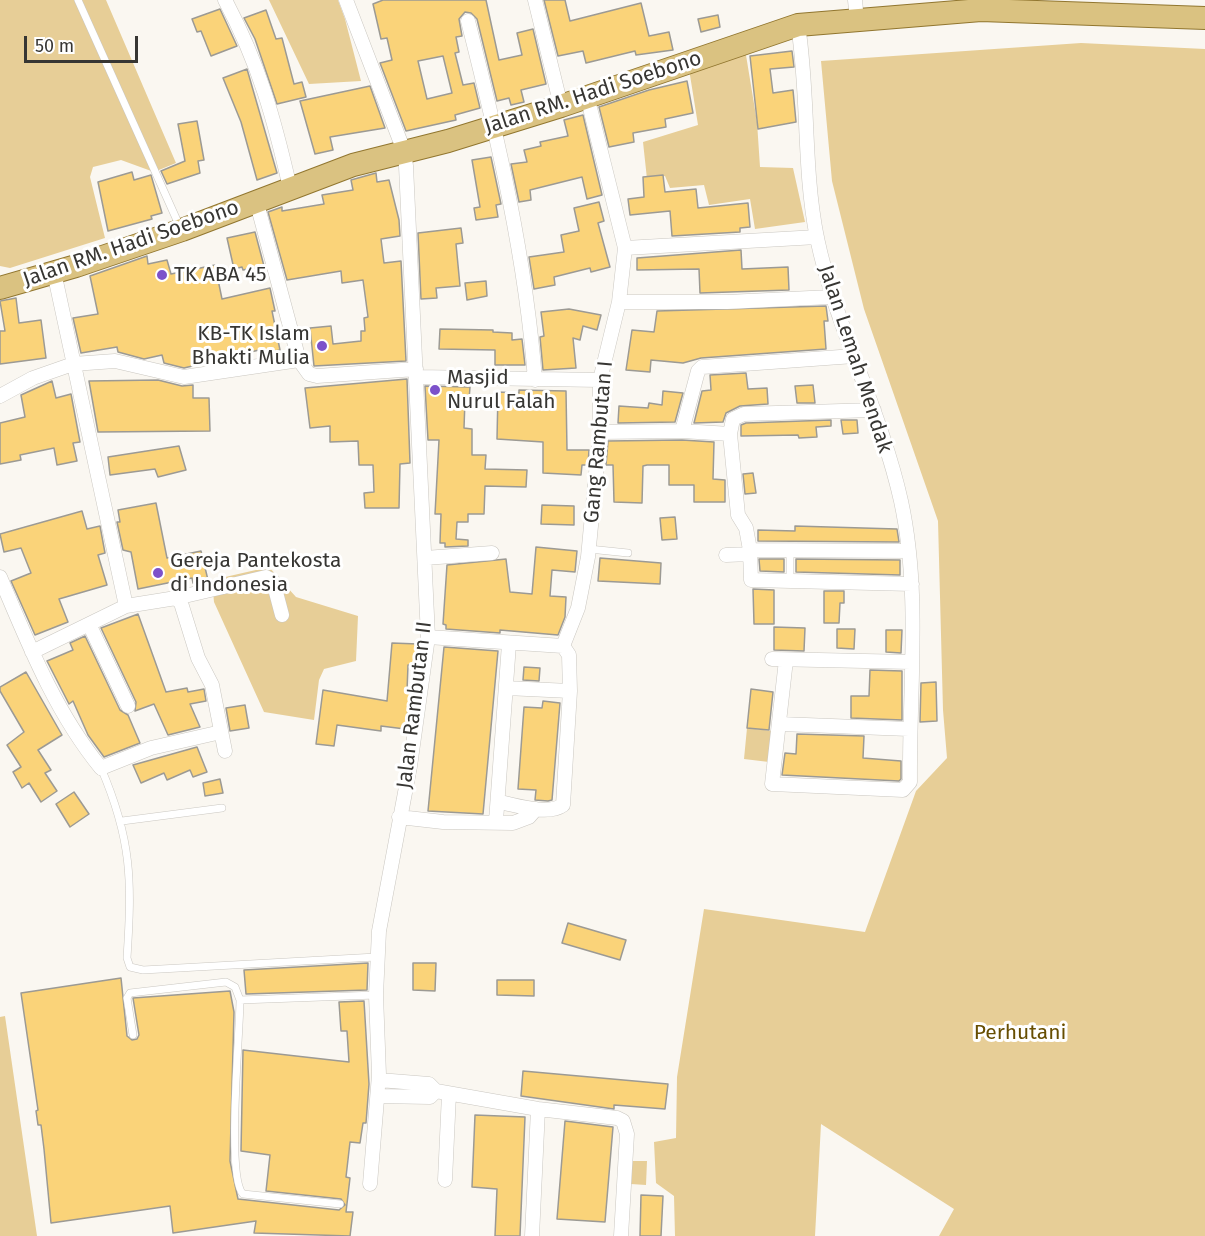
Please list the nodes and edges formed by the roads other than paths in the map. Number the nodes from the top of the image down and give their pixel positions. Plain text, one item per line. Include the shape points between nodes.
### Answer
1 (78, 0) edge
2 (225, 0) edge
3 (346, 0) edge
4 (535, 0) edge
5 (976, 5) edge
6 (1054, 6) edge
7 (1090, 7) edge
8 (856, 10) edge
9 (1205, 18) edge
10 (468, 21) dead end
11 (798, 26) junction
12 (587, 96) junction
13 (561, 106) junction
14 (495, 127) junction
15 (404, 152) junction
16 (290, 188) junction
17 (256, 201) junction
18 (182, 230) junction
19 (817, 237) junction
20 (625, 248) junction
21 (54, 272) junction
22 (0, 288) edge
23 (831, 297) junction
24 (620, 302) junction
25 (854, 356) junction
26 (299, 360) junction
27 (73, 364) junction
28 (417, 373) junction
29 (535, 380) junction
30 (600, 380) junction
31 (0, 396) edge
32 (874, 410) junction
33 (682, 431) junction
34 (600, 432) junction
35 (730, 434) junction
36 (589, 549) junction
37 (789, 550) junction
38 (909, 551) junction
39 (750, 552) junction
40 (492, 553) dead end
41 (628, 553) dead end
42 (726, 555) dead end
43 (425, 558) junction
44 (0, 577) edge
45 (790, 581) junction
46 (912, 584) junction
47 (176, 598) junction
48 (126, 606) junction
49 (282, 615) dead end
50 (89, 624) junction
51 (428, 638) junction
52 (509, 644) junction
53 (563, 646) junction
54 (32, 652) junction
55 (772, 659) dead end
56 (786, 660) junction
57 (911, 662) junction
58 (506, 688) junction
59 (570, 691) junction
60 (128, 706) dead end
61 (780, 724) junction
62 (909, 729) junction
63 (221, 732) junction
64 (225, 751) dead end
65 (101, 768) junction
66 (499, 802) junction
67 (222, 808) dead end
68 (536, 809) junction
69 (399, 817) junction
70 (122, 821) junction
71 (496, 821) junction
72 (376, 957) junction
73 (376, 995) junction
74 (240, 1000) junction
75 (133, 1035) dead end
76 (379, 1080) junction
77 (443, 1093) junction
78 (378, 1096) junction
79 (538, 1109) junction
80 (445, 1180) dead end
81 (370, 1184) dead end
82 (340, 1204) dead end
83 (532, 1236) edge
84 (621, 1236) edge

1 - 18 lane
2 - 16 street via 252,51 273,112
3 - 15 street, Jalan Rambutan II
4 - 13 street
5 - 6 main road, Jalan RM. Hadi Soebono
5 - 8 main road, Jalan RM. Hadi Soebono
6 - 7 main road, Jalan RM. Hadi Soebono
7 - 9 main road, Jalan RM. Hadi Soebono
8 - 11 main road, Jalan RM. Hadi Soebono
10 - 14 street
11 - 12 main road, Jalan RM. Hadi Soebono
11 - 19 street, Jalan Lemah Mendak via 805,71 809,192
12 - 13 main road, Jalan RM. Hadi Soebono
12 - 20 street, Gang Rambutan I
13 - 14 main road, Jalan RM. Hadi Soebono
14 - 15 main road, Jalan RM. Hadi Soebono
14 - 29 street via 528,303
15 - 16 main road, Jalan RM. Hadi Soebono
15 - 28 street, Jalan Rambutan II
16 - 17 main road, Jalan RM. Hadi Soebono
17 - 18 main road, Jalan RM. Hadi Soebono
17 - 26 street
18 - 21 main road, Jalan RM. Hadi Soebono
19 - 20 street
19 - 23 street, Jalan Lemah Mendak
20 - 24 street, Gang Rambutan I
21 - 22 main road, Jalan RM. Hadi Soebono
21 - 27 street
23 - 24 street
23 - 25 street, Jalan Lemah Mendak
24 - 30 street, Gang Rambutan I
25 - 32 street, Jalan Lemah Mendak
25 - 33 street via 702,367
26 - 27 street via 184,376 115,361
26 - 28 street via 303,369 317,376
27 - 31 street via 33,378
27 - 48 street
28 - 29 street
28 - 43 street, Jalan Rambutan II
29 - 30 street
30 - 34 street, Gang Rambutan I
32 - 35 street via 738,415 733,418
32 - 38 street, Jalan Lemah Mendak via 901,500
33 - 34 street
33 - 35 street
34 - 36 street, Gang Rambutan I
35 - 39 street via 738,515 746,528
36 - 41 lane
36 - 53 street, Gang Rambutan I via 578,608
37 - 38 street
37 - 39 street
37 - 45 lane
38 - 46 street, Jalan Lemah Mendak
39 - 42 street
39 - 45 street via 751,580
40 - 43 street
43 - 51 street, Jalan Rambutan II
44 - 54 street
45 - 46 street
46 - 57 street, Jalan Lemah Mendak
47 - 48 street
47 - 49 street via 266,577 273,581
47 - 63 street via 212,685
48 - 50 street
50 - 54 street
50 - 60 street
51 - 52 street
51 - 69 street, Jalan Rambutan II
52 - 53 street
52 - 58 street
53 - 59 street via 570,655
54 - 65 street via 69,722
55 - 56 street
56 - 57 street
56 - 61 street
57 - 62 street, Jalan Lemah Mendak
58 - 59 street
58 - 66 street
59 - 68 street via 563,806
61 - 62 street
61 - 62 street, Jalan Lemah Mendak via 772,784 903,790 910,782
63 - 64 street
63 - 65 street via 151,748
65 - 70 lane
66 - 68 street
66 - 71 street
67 - 70 lane
68 - 71 street via 523,820
69 - 71 street via 443,822
69 - 72 street, Jalan Rambutan II
70 - 72 lane via 130,879 130,967 143,970
72 - 73 street, Jalan Rambutan II
73 - 74 lane
73 - 76 street, Jalan Rambutan II
74 - 75 lane via 236,987 226,982 130,993 127,998
74 - 82 lane via 237,1187 243,1194
76 - 77 street via 429,1084
76 - 78 street, Jalan Rambutan II
77 - 78 street via 430,1097
77 - 79 street
77 - 80 street
78 - 81 street, Jalan Rambutan II
79 - 83 street
79 - 84 street via 623,1121 627,1134

